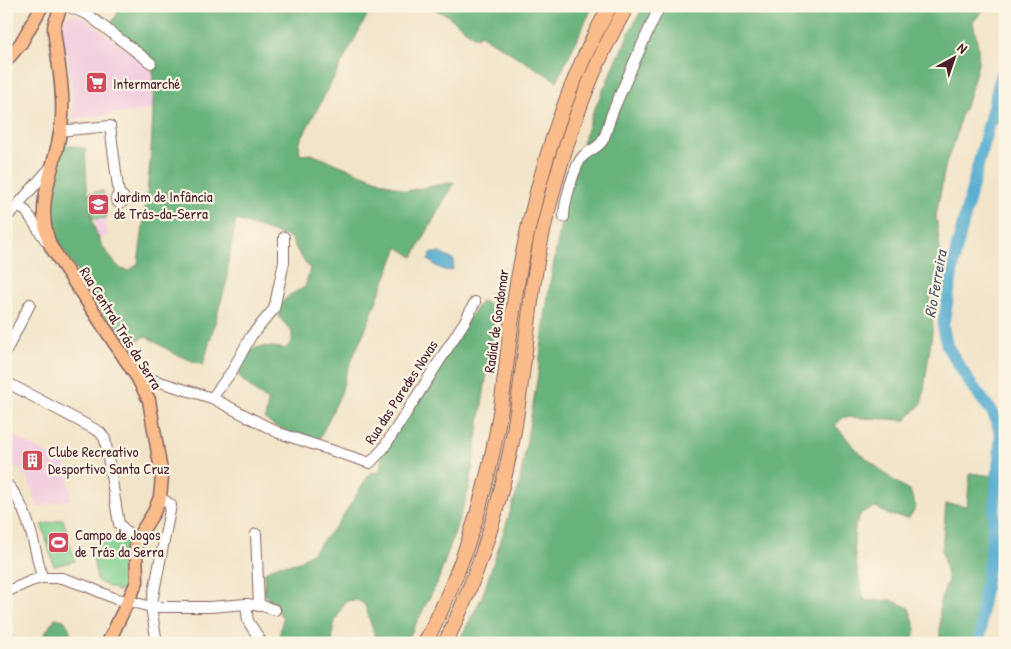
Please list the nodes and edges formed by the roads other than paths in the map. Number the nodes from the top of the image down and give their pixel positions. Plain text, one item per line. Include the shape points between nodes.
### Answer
1 (610, 6) edge
2 (627, 6) edge
3 (660, 6) edge
4 (56, 9) edge
5 (6, 61) edge
6 (151, 63) dead end
7 (60, 131) junction
8 (52, 165) junction
9 (118, 195) dead end
10 (8, 215) edge
11 (564, 218) dead end
12 (37, 219) junction
13 (284, 237) dead end
14 (476, 302) dead end
15 (30, 304) dead end
16 (6, 351) edge
17 (137, 377) junction
18 (6, 382) edge
19 (212, 398) junction
20 (6, 483) edge
21 (160, 497) junction
22 (256, 534) dead end
23 (137, 539) junction
24 (42, 578) junction
25 (6, 592) edge
26 (129, 601) junction
27 (246, 604) junction
28 (259, 606) junction
29 (151, 607) junction
30 (275, 610) dead end
31 (108, 643) edge
32 (157, 643) edge
33 (262, 643) edge
34 (425, 643) edge
35 (445, 643) edge

1 - 34 highway, Radial de Gondomar via 575,80 532,211 517,285 501,408 489,470 466,552
2 - 35 highway via 587,86 571,128 546,215 501,495 480,564
3 - 11 street via 608,120 604,138 579,161
4 - 5 main road via 33,22
4 - 6 street via 87,14
4 - 7 main road, Rua Central Trás da Serra via 52,22 62,108
7 - 8 main road, Rua Central Trás da Serra
7 - 9 street via 110,126
8 - 10 street
8 - 12 main road, Rua Central Trás da Serra
10 - 12 street via 15,208 23,208
12 - 17 main road, Rua Central Trás da Serra via 50,247
13 - 19 street via 284,262 274,309 251,336 232,371
14 - 19 street, Rua das Paredes Novas via 383,448 370,463 279,433
15 - 16 street
17 - 19 street, Rua das Paredes Novas
17 - 21 main road, Rua Central Trás da Serra via 149,400 161,464
18 - 23 street via 100,432 106,439 119,524
20 - 24 street via 24,512
21 - 23 main road
21 - 29 street, Rua Central Trás da Serra via 171,505
22 - 28 street
23 - 26 main road via 137,582
24 - 25 street
24 - 26 street via 62,578
26 - 29 street
26 - 31 main road
27 - 28 street
27 - 29 street
27 - 33 street via 248,621
28 - 30 street
29 - 32 street, Rua Central Trás da Serra

